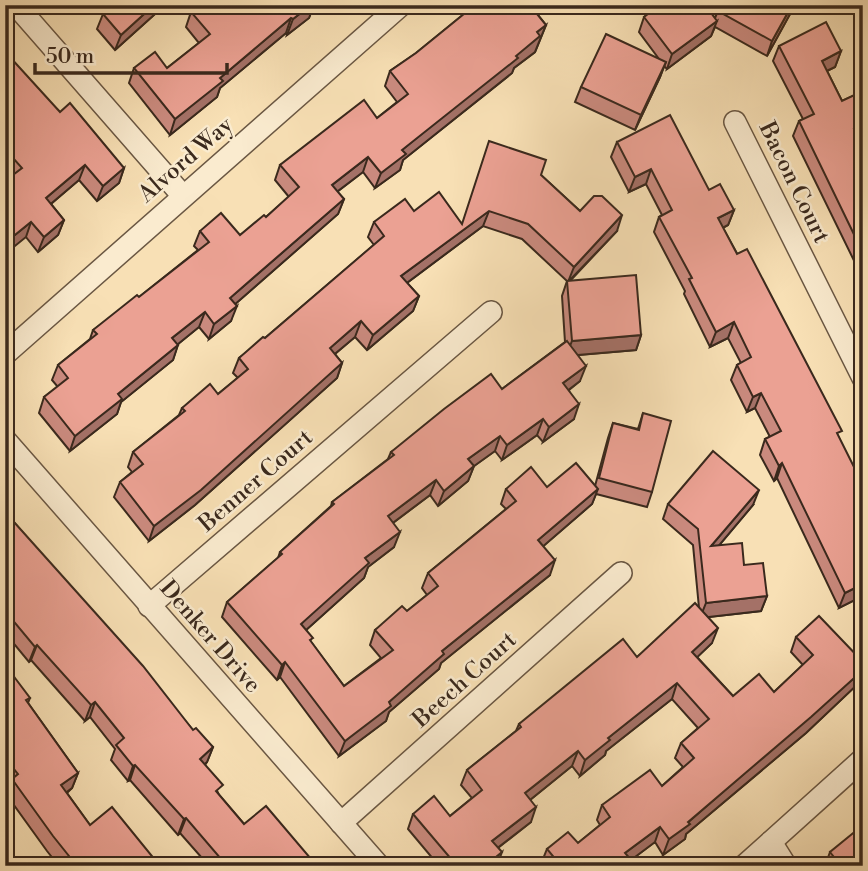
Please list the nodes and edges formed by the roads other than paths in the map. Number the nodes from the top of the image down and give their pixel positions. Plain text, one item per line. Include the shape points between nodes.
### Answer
1 (16, 5) edge
2 (398, 6) edge
3 (736, 122) dead end
4 (183, 196) junction
5 (491, 313) dead end
6 (5, 354) edge
7 (863, 378) edge
8 (5, 440) edge
9 (621, 573) dead end
10 (149, 606) junction
11 (863, 759) edge
12 (341, 823) junction
13 (771, 842) junction
14 (379, 866) edge
15 (744, 866) edge
16 (786, 866) edge

1 - 4 street
2 - 4 street, Alvord Way
3 - 7 street, Bacon Court
4 - 6 street, Alvord Way
5 - 10 street, Benner Court
8 - 10 street, Denker Drive
9 - 12 street, Beech Court
10 - 12 street, Denker Drive
11 - 13 street
12 - 14 street, Denker Drive
13 - 15 street
13 - 16 street

